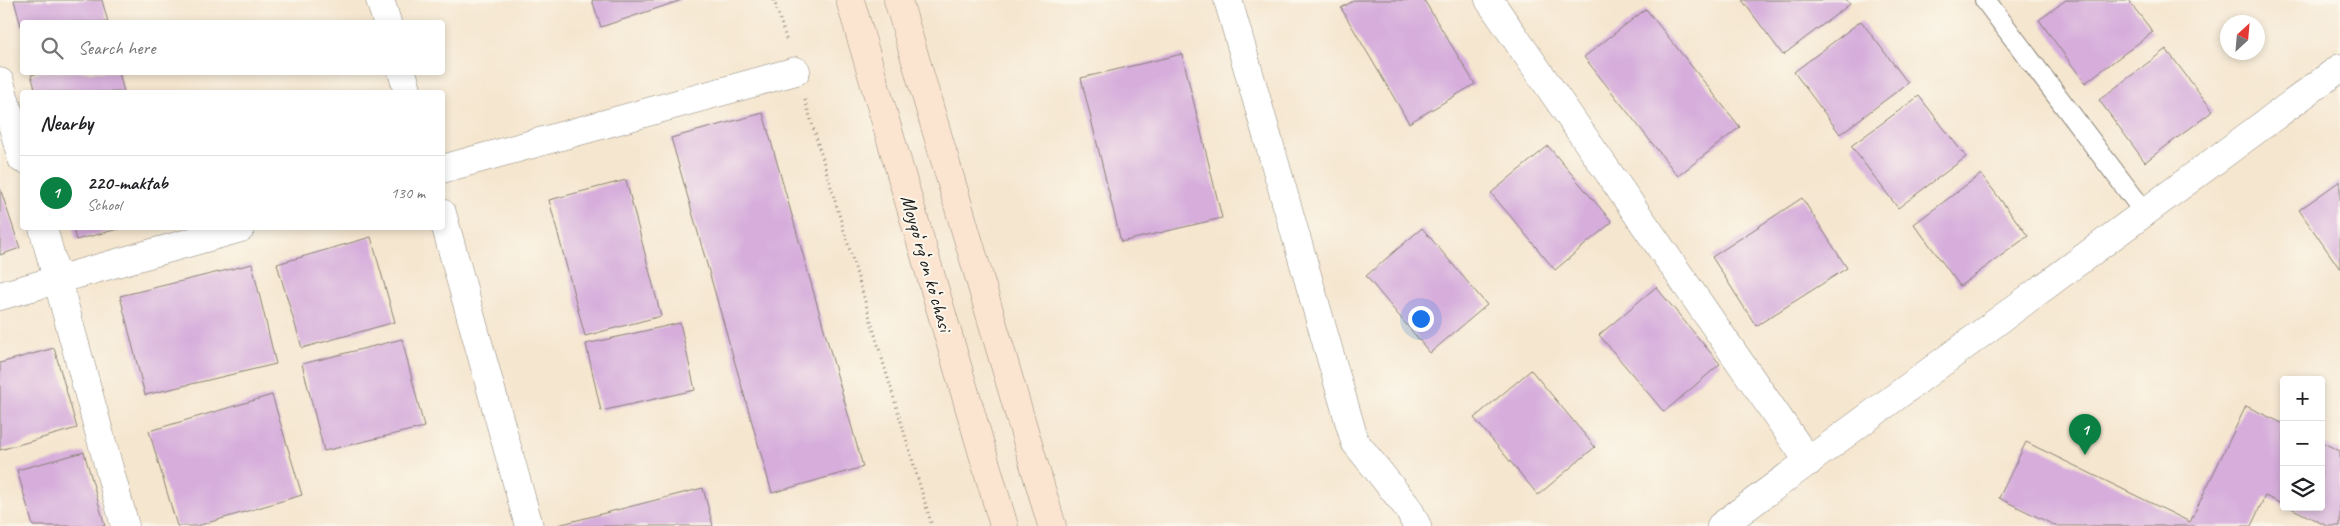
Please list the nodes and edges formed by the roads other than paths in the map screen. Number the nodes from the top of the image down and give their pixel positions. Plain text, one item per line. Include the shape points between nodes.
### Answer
1 (380, 0) edge
2 (850, 0) edge
3 (898, 0) edge
4 (1228, 0) edge
5 (1489, 0) edge
6 (1985, 0) edge
7 (386, 20) edge
8 (2340, 68) edge
9 (796, 71) road end
10 (403, 75) edge
11 (0, 82) edge
12 (407, 90) edge
13 (20, 152) edge
14 (445, 168) edge
15 (2145, 213) junction
16 (445, 224) edge
17 (44, 230) edge
18 (234, 230) edge
19 (58, 281) junction
20 (0, 296) edge
21 (1809, 462) junction
22 (125, 526) edge
23 (529, 526) edge
24 (1004, 526) edge
25 (1052, 526) edge
26 (1417, 526) edge
27 (1721, 526) edge

1 - 7 street
2 - 24 main road, Moyqoʻrgʻon koʻchasi
3 - 25 main road
4 - 26 street via 1356,442 1408,508
5 - 21 street
6 - 15 lane
8 - 15 street
9 - 14 street
10 - 12 street
11 - 13 street
15 - 21 street
16 - 23 street
17 - 19 street
18 - 19 street
19 - 20 street
19 - 22 street
21 - 27 street

